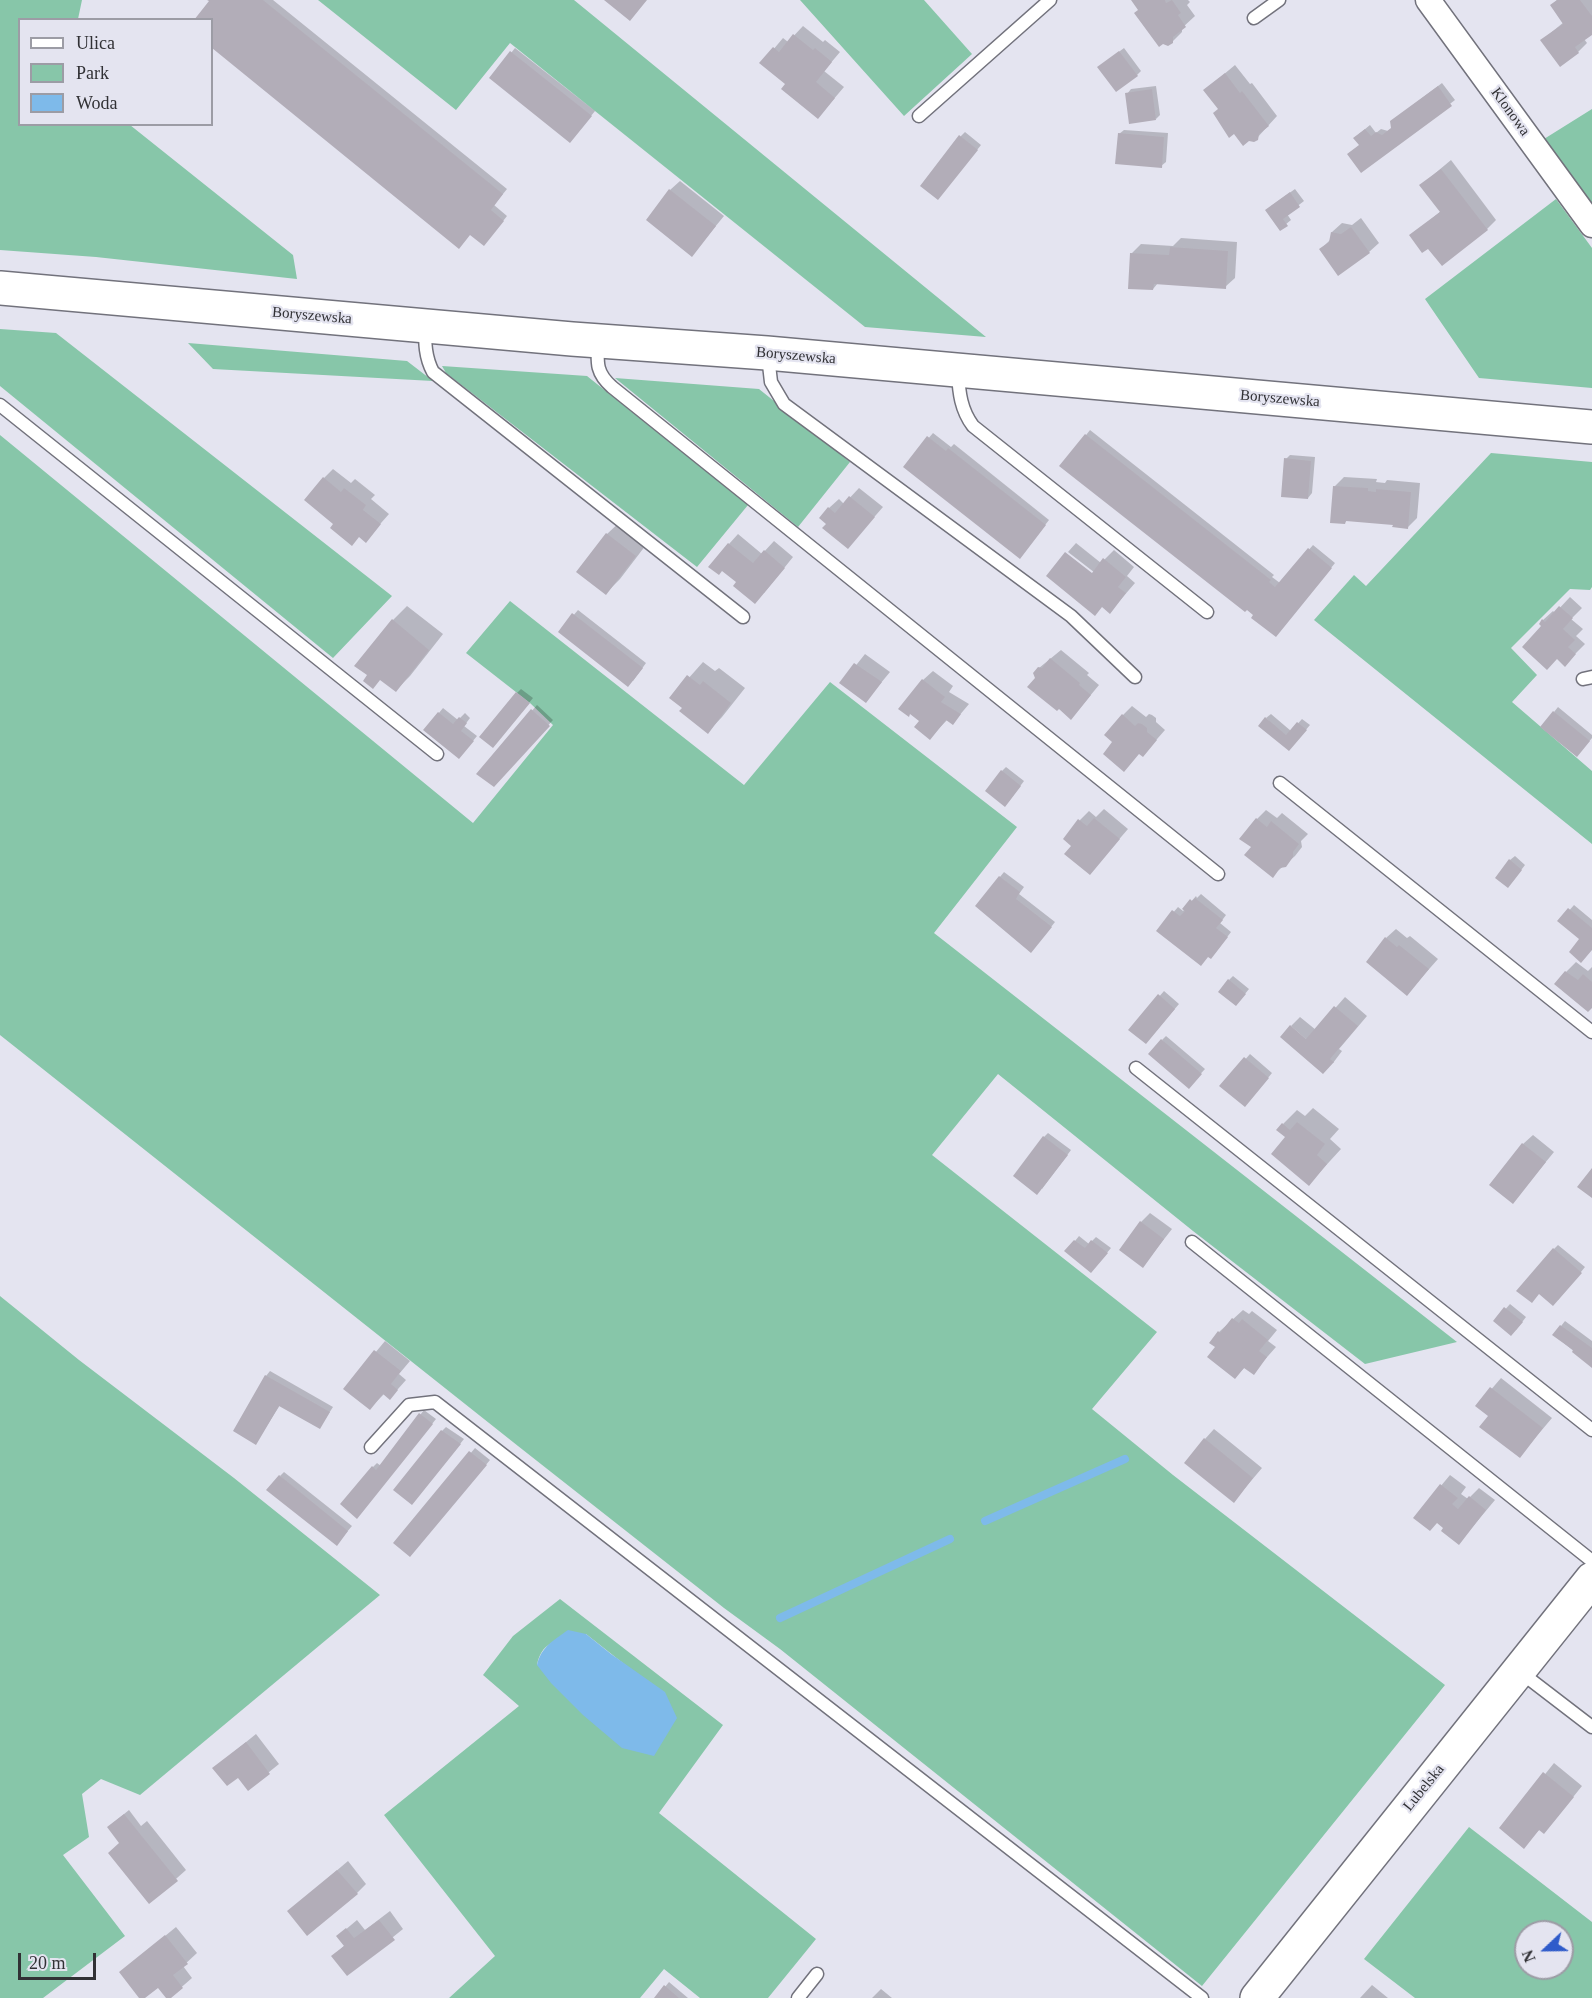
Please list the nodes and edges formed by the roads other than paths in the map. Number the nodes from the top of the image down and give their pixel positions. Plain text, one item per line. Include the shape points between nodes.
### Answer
1 (1050, 0) edge
2 (1279, 0) edge
3 (1428, 0) edge
4 (1254, 18) dead end
5 (919, 116) dead end
6 (1592, 225) edge
7 (0, 288) edge
8 (424, 325) junction
9 (598, 341) junction
10 (767, 353) junction
11 (958, 371) junction
12 (0, 405) edge
13 (1592, 427) edge
14 (1207, 612) dead end
15 (743, 617) dead end
16 (1135, 677) dead end
17 (437, 753) dead end
18 (1280, 783) dead end
19 (1218, 874) dead end
20 (1592, 1032) edge
21 (1137, 1068) dead end
22 (1192, 1242) dead end
23 (1592, 1430) edge
24 (371, 1448) dead end
25 (1592, 1561) edge
26 (1592, 1579) edge
27 (1518, 1670) junction
28 (1592, 1727) edge
29 (817, 1974) dead end
30 (798, 1998) edge
31 (1202, 1998) edge
32 (1257, 1998) edge

1 - 5 lane
2 - 4 lane
3 - 6 street, Klonowa
7 - 8 main road, Boryszewska
8 - 9 main road, Boryszewska
8 - 15 lane via 425,352 433,372
9 - 10 main road, Boryszewska
9 - 19 lane via 597,364 602,379
10 - 11 main road, Boryszewska
10 - 16 lane via 771,382 784,404 1071,616
11 - 13 main road, Boryszewska
11 - 14 lane via 964,414 973,426
12 - 17 lane
18 - 20 lane
21 - 23 lane
22 - 25 lane
24 - 31 lane via 409,1405 435,1402
26 - 27 main road, Lubelska
27 - 28 lane
27 - 32 main road, Lubelska
29 - 30 lane

